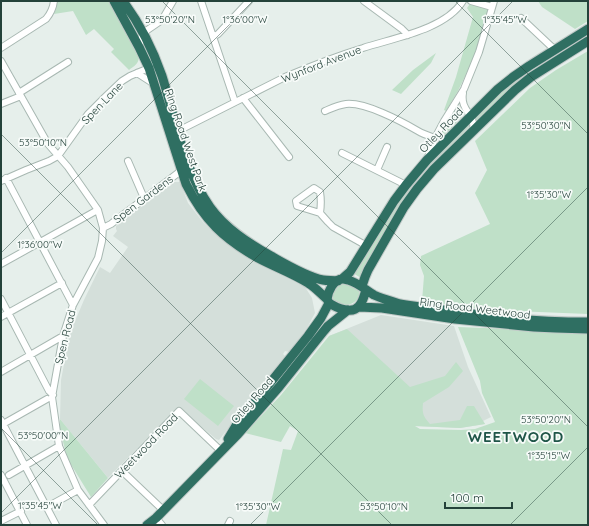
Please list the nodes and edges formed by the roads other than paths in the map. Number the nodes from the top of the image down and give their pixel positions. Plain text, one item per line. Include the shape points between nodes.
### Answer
1 (54, 1) edge
2 (114, 1) edge
3 (123, 1) edge
4 (173, 1) edge
5 (201, 1) edge
6 (249, 1) edge
7 (364, 1) edge
8 (464, 1) edge
9 (472, 1) edge
10 (493, 4) edge
11 (520, 18) dead end
12 (129, 28) junction
13 (588, 29) edge
14 (143, 33) junction
15 (408, 35) junction
16 (213, 38) junction
17 (588, 41) edge
18 (139, 47) junction
19 (1, 48) edge
20 (555, 50) junction
21 (155, 58) junction
22 (560, 58) junction
23 (1, 61) edge
24 (68, 62) dead end
25 (148, 68) junction
26 (137, 73) junction
27 (160, 73) junction
28 (154, 84) junction
29 (464, 89) junction
30 (20, 94) junction
31 (243, 98) junction
32 (235, 102) junction
33 (1, 104) edge
34 (451, 109) junction
35 (325, 111) dead end
36 (469, 113) junction
37 (472, 130) junction
38 (178, 131) junction
39 (435, 138) junction
40 (387, 147) dead end
41 (342, 153) dead end
42 (58, 156) junction
43 (289, 158) dead end
44 (427, 160) junction
45 (128, 161) dead end
46 (182, 170) junction
47 (377, 170) junction
48 (4, 179) edge
49 (406, 184) junction
50 (144, 198) junction
51 (94, 212) dead end
52 (320, 213) junction
53 (103, 228) junction
54 (40, 242) junction
55 (367, 246) junction
56 (1, 264) edge
57 (340, 280) junction
58 (62, 283) junction
59 (364, 288) junction
60 (1, 299) edge
61 (328, 301) junction
62 (73, 305) junction
63 (359, 308) junction
64 (348, 310) junction
65 (8, 313) junction
66 (1, 317) edge
67 (588, 322) edge
68 (588, 329) edge
69 (63, 336) junction
70 (30, 355) junction
71 (1, 372) edge
72 (53, 395) junction
73 (47, 399) dead end
74 (2, 422) edge
75 (59, 446) junction
76 (221, 451) junction
77 (25, 467) junction
78 (122, 471) junction
79 (1, 475) edge
80 (9, 475) dead end
81 (78, 490) junction
82 (89, 505) junction
83 (47, 507) junction
84 (163, 510) junction
85 (21, 511) junction
86 (1, 521) edge
87 (153, 523) edge
88 (27, 525) edge
89 (56, 525) edge
90 (104, 525) edge

1 - 19 street via 51,13 46,18
2 - 12 highway, Ring Road West Park
3 - 14 highway, Ring Road West Park
4 - 14 street via 162,20
5 - 16 street
6 - 16 street
7 - 15 street
8 - 15 street, Wynford Avenue via 443,20
9 - 10 street
10 - 29 street via 479,52
11 - 20 street
12 - 14 street
12 - 18 highway, Ring Road West Park
13 - 20 highway, Otley Road
14 - 18 street
14 - 21 highway, Ring Road West Park
15 - 31 street, Wynford Avenue via 321,63
16 - 32 street
17 - 22 highway, Otley Road
18 - 25 highway, Ring Road West Park
20 - 22 highway
20 - 36 highway, Otley Road via 513,77
21 - 25 street
21 - 27 highway, Ring Road West Park
22 - 37 highway, Otley Road via 515,90
23 - 30 street, Spen Road
24 - 30 street
25 - 26 street, Spen Lane
25 - 27 street
25 - 28 highway, Ring Road West Park
26 - 28 street
26 - 42 street, Spen Lane via 122,81 88,114
27 - 38 highway, Ring Road West Park
28 - 46 highway, Ring Road West Park
29 - 34 street
29 - 36 street via 462,101
30 - 33 street
30 - 42 street, Spen Road via 48,144
31 - 32 street, Wynford Avenue
31 - 43 street
32 - 38 street, Wynford Avenue
34 - 36 street via 458,107
34 - 39 street
35 - 39 street via 347,104 365,106
36 - 37 street via 473,123
36 - 44 highway, Otley Road
37 - 59 highway, Otley Road via 434,169 404,207 365,277
38 - 57 highway, Ring Road West Park via 194,180 210,207 233,231 297,270 324,280
39 - 44 street
40 - 47 street
41 - 47 street
42 - 48 street, Spen Lane
42 - 53 street, Spen Road via 98,210
44 - 49 highway, Otley Road
45 - 50 street
46 - 50 street, Spen Gardens
46 - 61 highway, Ring Road West Park via 194,199 214,226 258,258 308,283
47 - 49 street
48 - 54 street
49 - 55 highway, Otley Road
50 - 53 street, Spen Gardens
51 - 54 street
52 - 52 street via 321,196 314,188 296,201 297,206
52 - 55 street via 333,226
53 - 62 street, Spen Road via 98,258
54 - 56 street
54 - 58 street
55 - 57 highway, Otley Road via 350,272
57 - 59 highway via 354,282
57 - 61 highway via 332,285 328,292
58 - 62 street
58 - 65 street
59 - 63 highway via 364,300
59 - 67 highway, Ring Road Weetwood via 384,300 462,313
60 - 65 street
61 - 64 highway via 340,309
61 - 76 highway, Otley Road via 312,331 237,424
62 - 69 street, Spen Road
63 - 64 highway
63 - 68 highway, Ring Road Weetwood via 390,309 534,327
64 - 76 highway, Otley Road via 328,326 279,387
65 - 66 street
65 - 70 street
69 - 70 street
69 - 72 street, Spen Road
70 - 71 street
70 - 72 street
72 - 75 street, Spen Road
73 - 74 street
74 - 77 street
75 - 77 street
75 - 81 street, Spen Road
76 - 78 street, Weetwood Road via 179,411
76 - 84 highway, Otley Road
77 - 80 street
77 - 83 street
78 - 82 street, Weetwood Road
78 - 84 street
79 - 85 street
81 - 82 street, Spen Road
81 - 83 street
82 - 90 street, Spen Road
83 - 89 street
84 - 87 highway, Otley Road
85 - 86 street
85 - 88 street

